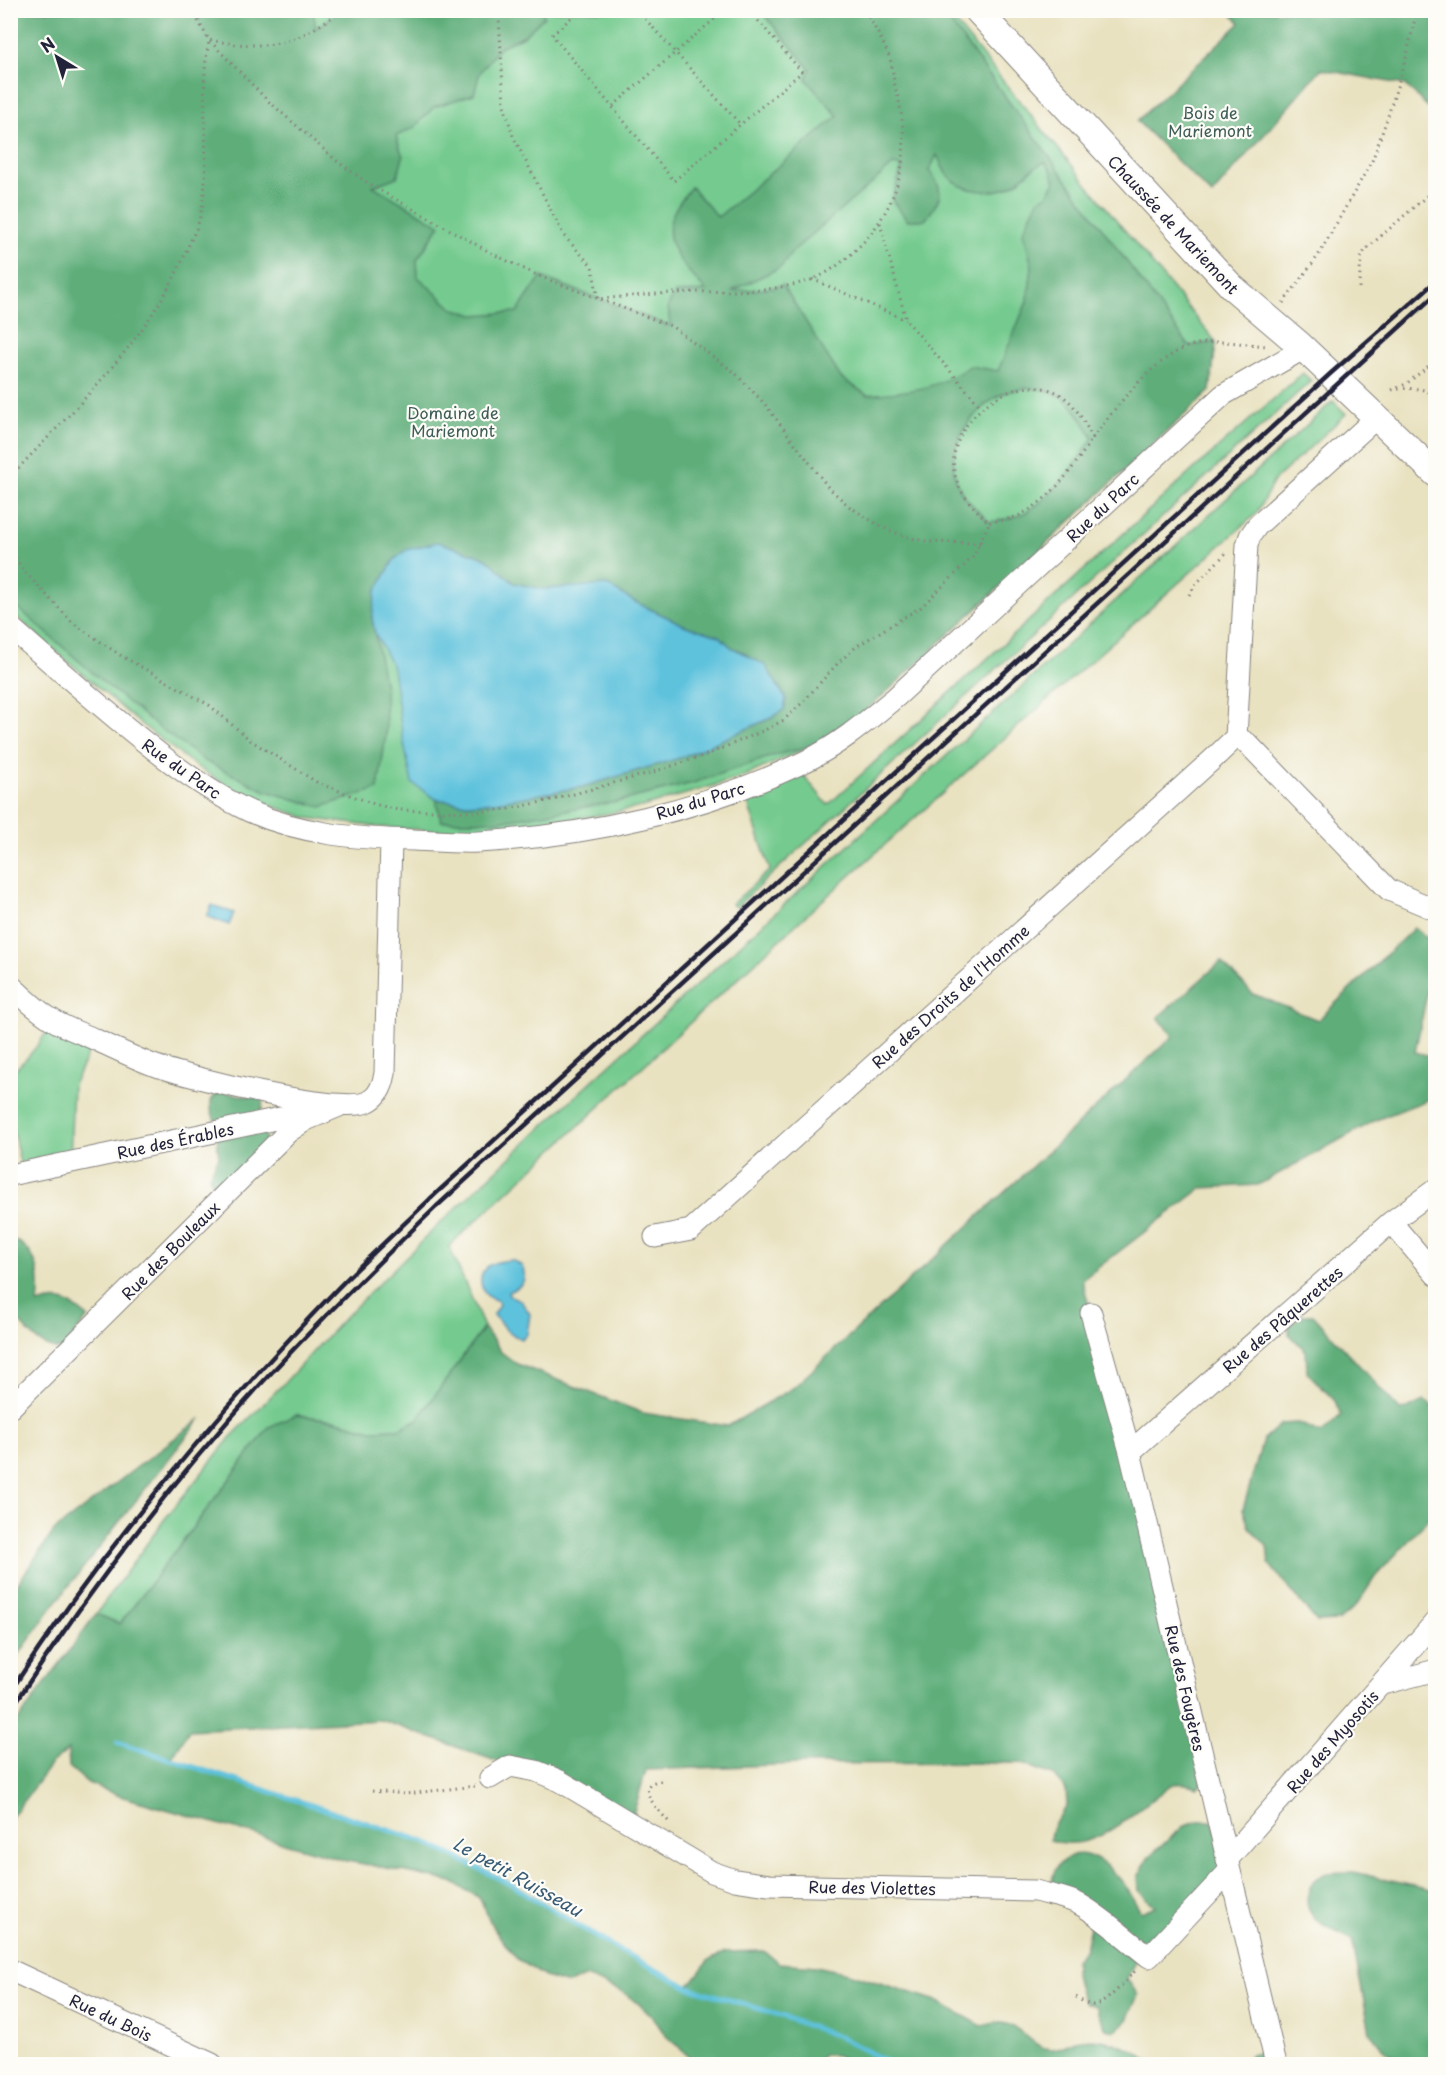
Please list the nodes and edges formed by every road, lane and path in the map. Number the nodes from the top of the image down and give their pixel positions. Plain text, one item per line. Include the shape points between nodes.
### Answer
1 (192, 10) edge
2 (341, 10) edge
3 (501, 10) edge
4 (580, 10) edge
5 (637, 10) edge
6 (725, 10) edge
7 (750, 10) edge
8 (865, 10) edge
9 (977, 10) edge
10 (1417, 10) edge
11 (209, 40) junction
12 (675, 53) junction
13 (613, 106) junction
14 (740, 124) junction
15 (1436, 188) edge
16 (880, 222) junction
17 (812, 279) junction
18 (1359, 288) dead end
19 (598, 299) junction
20 (906, 320) junction
21 (1272, 320) junction
22 (1300, 345) junction
23 (1268, 346) dead end
24 (1436, 360) edge
25 (1436, 397) edge
26 (982, 408) junction
27 (1376, 418) junction
28 (1094, 438) junction
29 (1436, 474) edge
30 (10, 477) edge
31 (989, 522) junction
32 (980, 543) junction
33 (10, 547) edge
34 (1232, 547) dead end
35 (1189, 595) dead end
36 (10, 627) edge
37 (1236, 737) junction
38 (391, 840) junction
39 (1436, 910) edge
40 (10, 985) edge
41 (340, 1106) junction
42 (10, 1175) edge
43 (1436, 1189) edge
44 (1391, 1222) junction
45 (655, 1237) dead end
46 (1436, 1275) edge
47 (1091, 1313) dead end
48 (10, 1408) edge
49 (1130, 1452) junction
50 (1436, 1621) edge
51 (1436, 1670) edge
52 (1383, 1684) junction
53 (490, 1778) joint
54 (372, 1791) dead end
55 (1228, 1866) junction
56 (1149, 1957) junction
57 (10, 1970) edge
58 (1076, 1997) dead end
59 (213, 2064) edge
60 (1276, 2064) edge

1 - 11 path
2 - 11 path via 290,41 269,46
3 - 19 path via 504,105 513,136 564,236 592,267
4 - 13 path via 552,34
5 - 12 path
6 - 12 path
7 - 14 path via 802,72
8 - 16 path via 891,60 904,126 899,179
9 - 21 street, Chaussée de Mariemont via 1232,287
10 - 21 path via 1388,119 1372,161 1318,256
11 - 19 path via 266,99 338,162 372,186 493,254
11 - 30 path via 200,219 178,271 132,342
12 - 13 path
12 - 14 path
13 - 14 path via 674,181
15 - 18 path via 1365,250
16 - 17 path via 846,259
16 - 20 path
17 - 19 path via 763,289
17 - 20 path
19 - 32 path via 671,326 734,372 764,403 828,488 850,507 910,538
20 - 26 path
21 - 22 street, Chaussée de Mariemont
22 - 27 street, Chaussée de Mariemont
22 - 38 street, Rue du Parc via 1296,353 1223,395 896,697 850,736 806,762 743,789 586,830 475,842
23 - 28 path via 1216,342 1174,353 1136,385
24 - 25 path via 1392,390 1421,389
26 - 28 path via 1004,393 1045,388 1073,406
26 - 31 path via 960,434 954,448 954,472 962,493
27 - 29 street, Chaussée de Mariemont
27 - 37 street via 1250,536
28 - 31 path via 1049,494 1019,516
31 - 32 path
32 - 33 path via 973,557 921,607 857,646 784,720 706,755 643,775 556,799 476,812 398,810 318,783 250,740 209,705 120,656 73,623 22,569
34 - 35 path
36 - 38 street, Rue du Parc via 124,726 184,773 231,802 309,830
37 - 39 street via 1247,743 1389,890
37 - 45 street, Rue des Droits de l'Homme via 691,1230
38 - 41 street, Rue des Bouleaux via 383,1083 365,1104
40 - 41 street, Rue des Bouleaux via 53,1020 150,1064 270,1094
41 - 42 street, Rue des Érables
41 - 48 street, Rue des Bouleaux via 288,1132
43 - 44 street, Rue des Pâquerettes
44 - 46 street
44 - 49 street, Rue des Pâquerettes
47 - 49 street, Rue des Fougères
49 - 55 street, Rue des Fougères
50 - 52 street, Rue des Myosotis
51 - 52 street
52 - 55 street, Rue des Myosotis
53 - 54 path via 471,1787 406,1794
53 - 56 street, Rue des Violettes via 510,1766 536,1771 560,1781 712,1872 735,1880 769,1885 1035,1891 1086,1908
55 - 56 street
55 - 60 street, Rue des Fougères
56 - 58 path via 1096,2006
57 - 59 street, Rue du Bois

